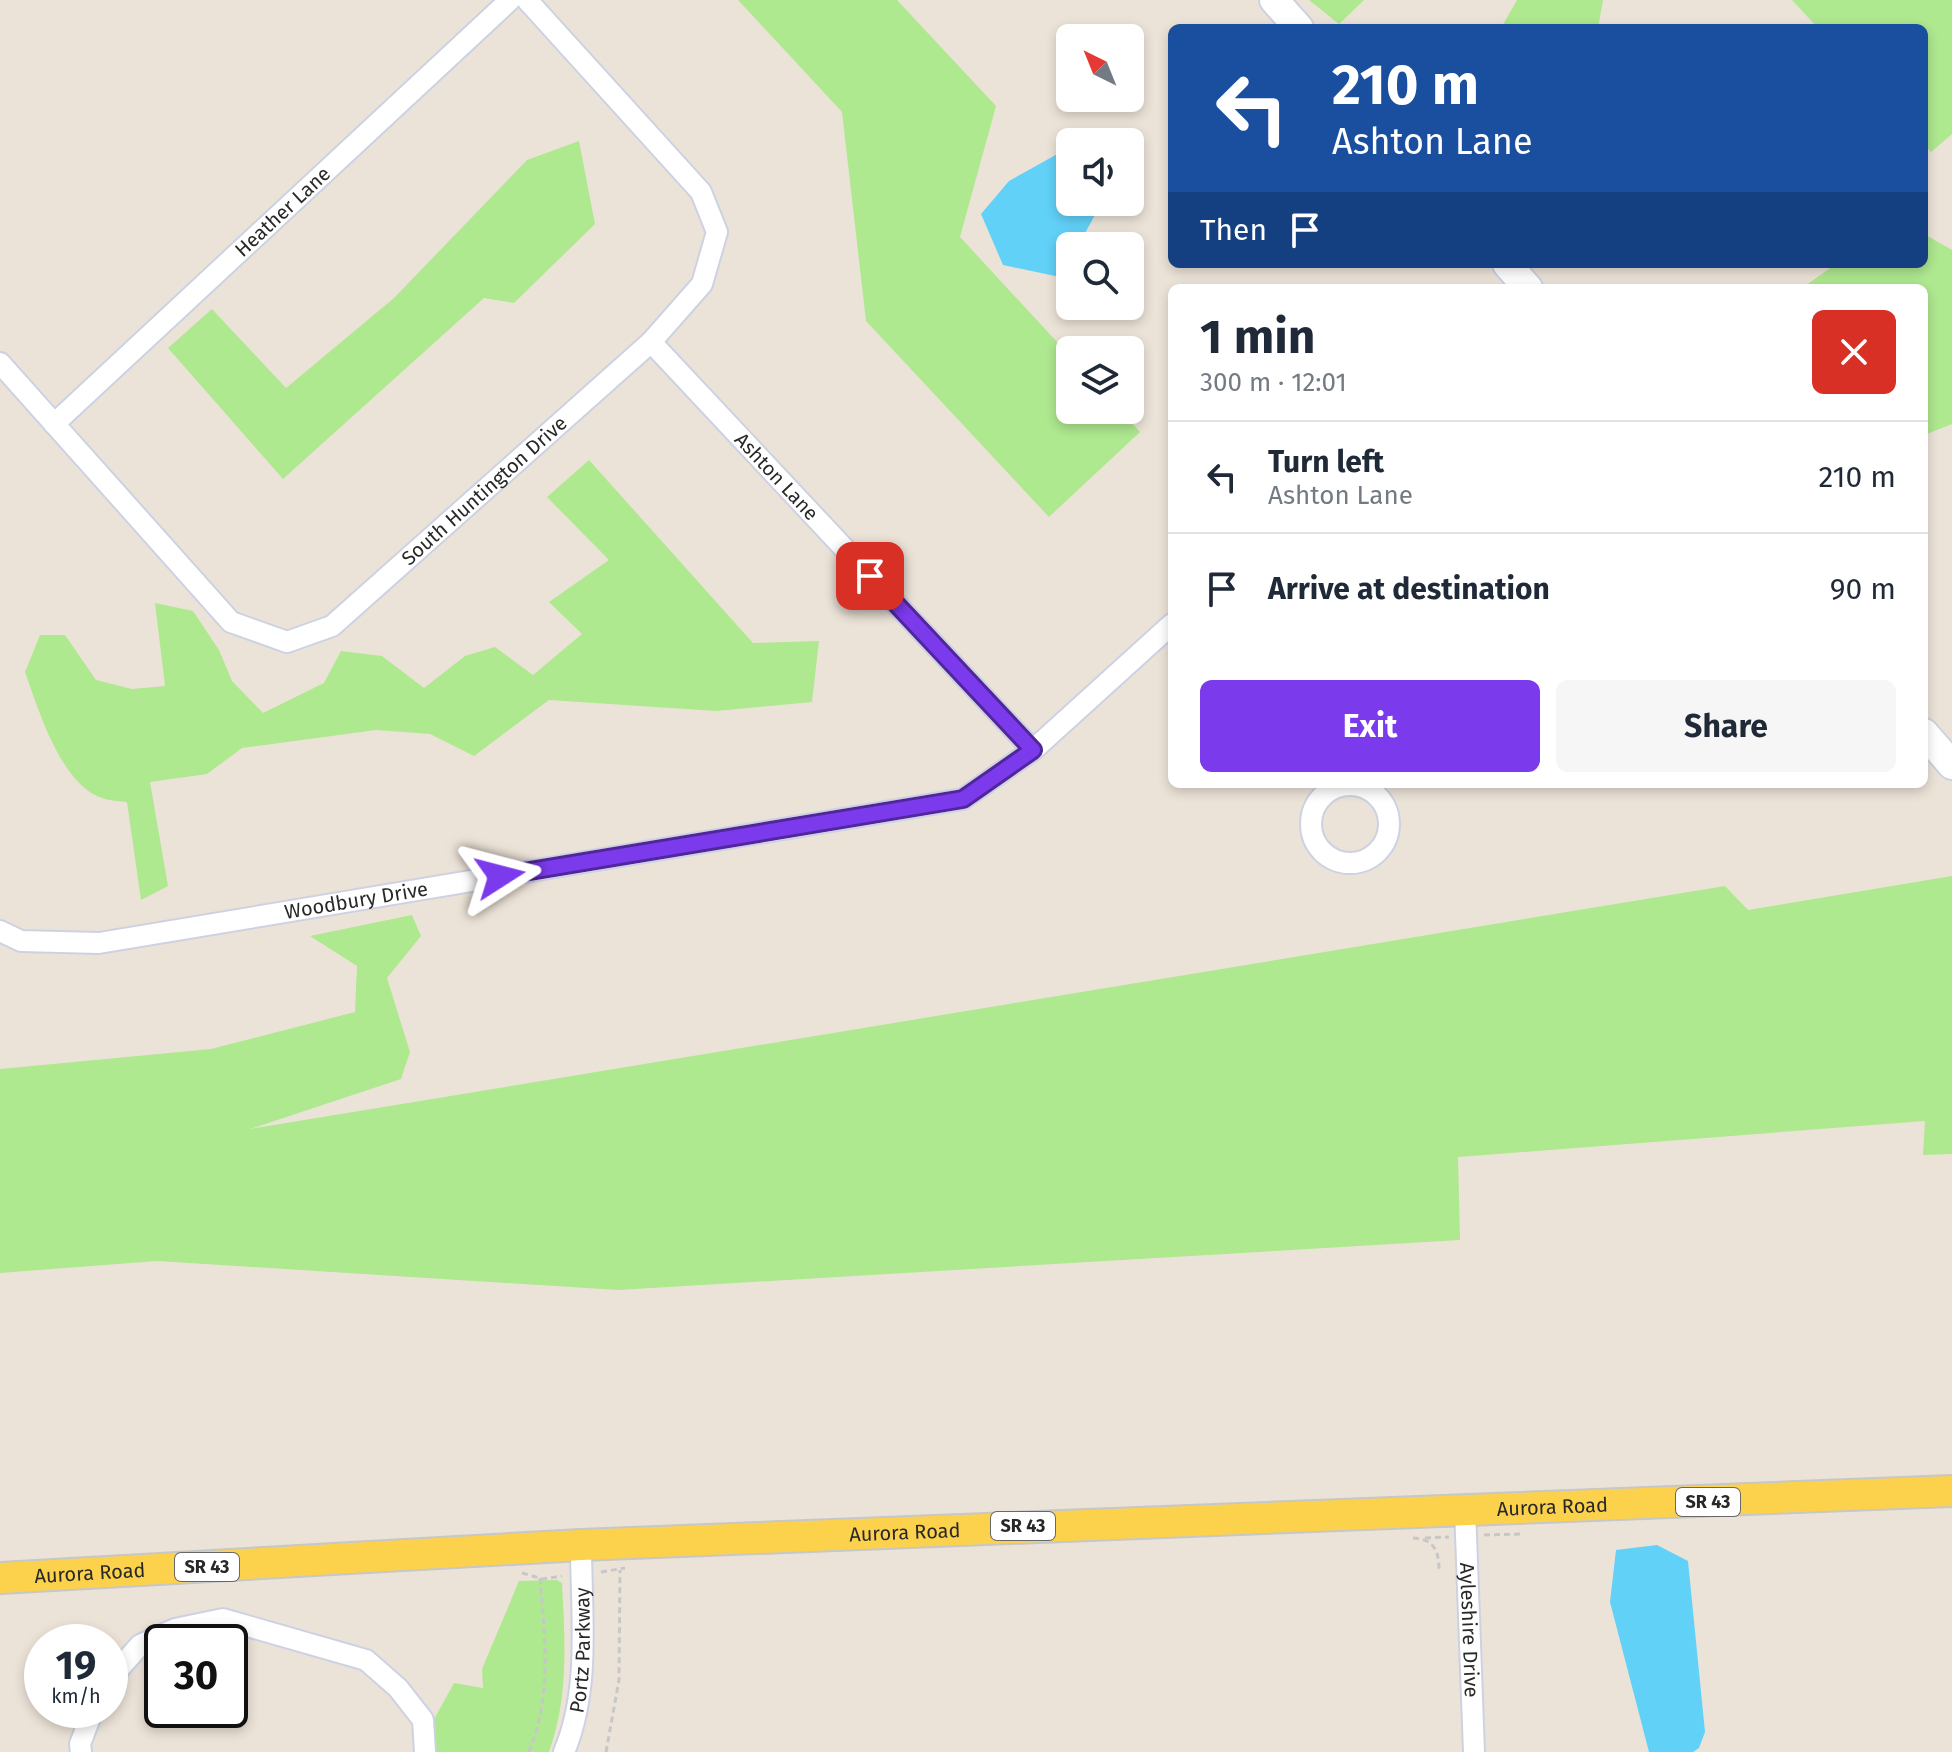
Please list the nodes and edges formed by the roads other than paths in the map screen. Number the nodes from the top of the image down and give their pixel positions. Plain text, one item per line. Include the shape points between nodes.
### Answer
1 (510, 0) edge
2 (527, 0) edge
3 (1274, 0) edge
4 (1295, 24) edge
5 (1510, 268) edge
6 (1524, 284) edge
7 (651, 342) junction
8 (0, 363) edge
9 (54, 424) junction
10 (1168, 628) edge
11 (1928, 738) edge
12 (1033, 750) junction
13 (1952, 765) edge
14 (0, 931) edge
15 (1952, 1491) edge
16 (1465, 1508) junction
17 (581, 1545) junction
18 (0, 1578) edge
19 (128, 1659) edge
20 (88, 1728) edge
21 (81, 1752) edge
22 (425, 1752) edge
23 (564, 1752) edge
24 (1474, 1752) edge

1 - 9 street, Heather Lane
2 - 7 street, South Huntington Drive via 701,192 717,232 702,284
3 - 4 street
5 - 6 street
7 - 9 street, South Huntington Drive via 332,626 287,642 231,622
7 - 12 street, Ashton Lane
8 - 9 street, South Huntington Drive
10 - 12 street, Woodbury Drive
11 - 13 street
12 - 14 street, Woodbury Drive via 963,799 947,802 99,943 21,941
15 - 16 main road, Aurora Road / SR 43
16 - 17 main road, Aurora Road / SR 43
16 - 24 street, Ayleshire Drive
17 - 18 main road, Aurora Road / SR 43
17 - 23 street, Portz Parkway via 581,1674 574,1728
19 - 22 street via 140,1645 175,1629 223,1619 366,1660 423,1720
20 - 21 street

